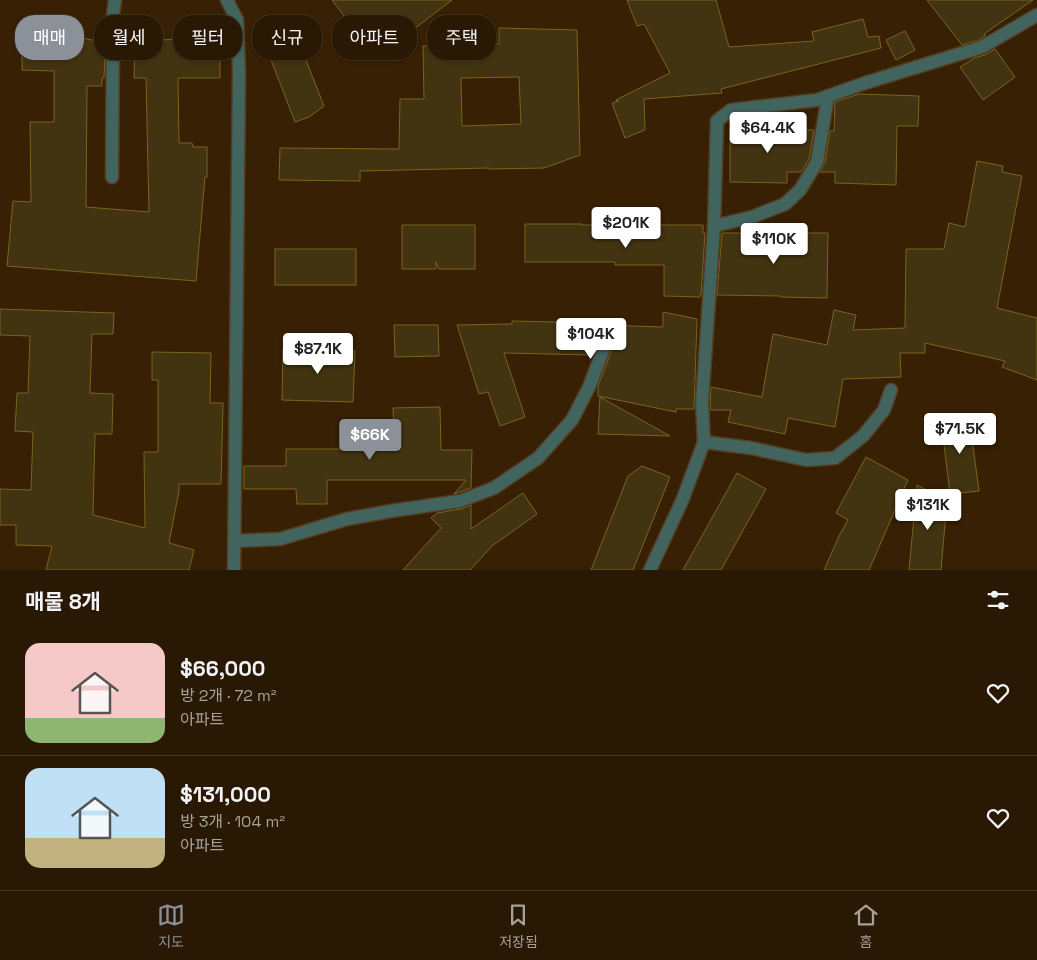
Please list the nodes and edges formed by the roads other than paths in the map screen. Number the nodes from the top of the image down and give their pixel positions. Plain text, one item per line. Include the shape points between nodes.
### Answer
1 (114, 0) edge
2 (227, 0) edge
3 (1037, 15) edge
4 (828, 96) junction
5 (112, 177) dead end
6 (714, 226) junction
7 (606, 343) dead end
8 (891, 390) dead end
9 (704, 442) junction
10 (234, 540) junction
11 (234, 570) edge
12 (650, 570) edge

1 - 5 street
2 - 10 street via 237,20 239,70
3 - 4 street via 982,48
4 - 6 street via 817,162 800,190 784,204 752,217
4 - 6 street via 732,110 717,121
6 - 9 street via 702,403
7 - 10 street via 572,420 538,458 494,488 460,500 347,519 280,538
8 - 9 street via 884,410 863,436 835,458 806,460
9 - 12 street via 682,501
10 - 11 street

